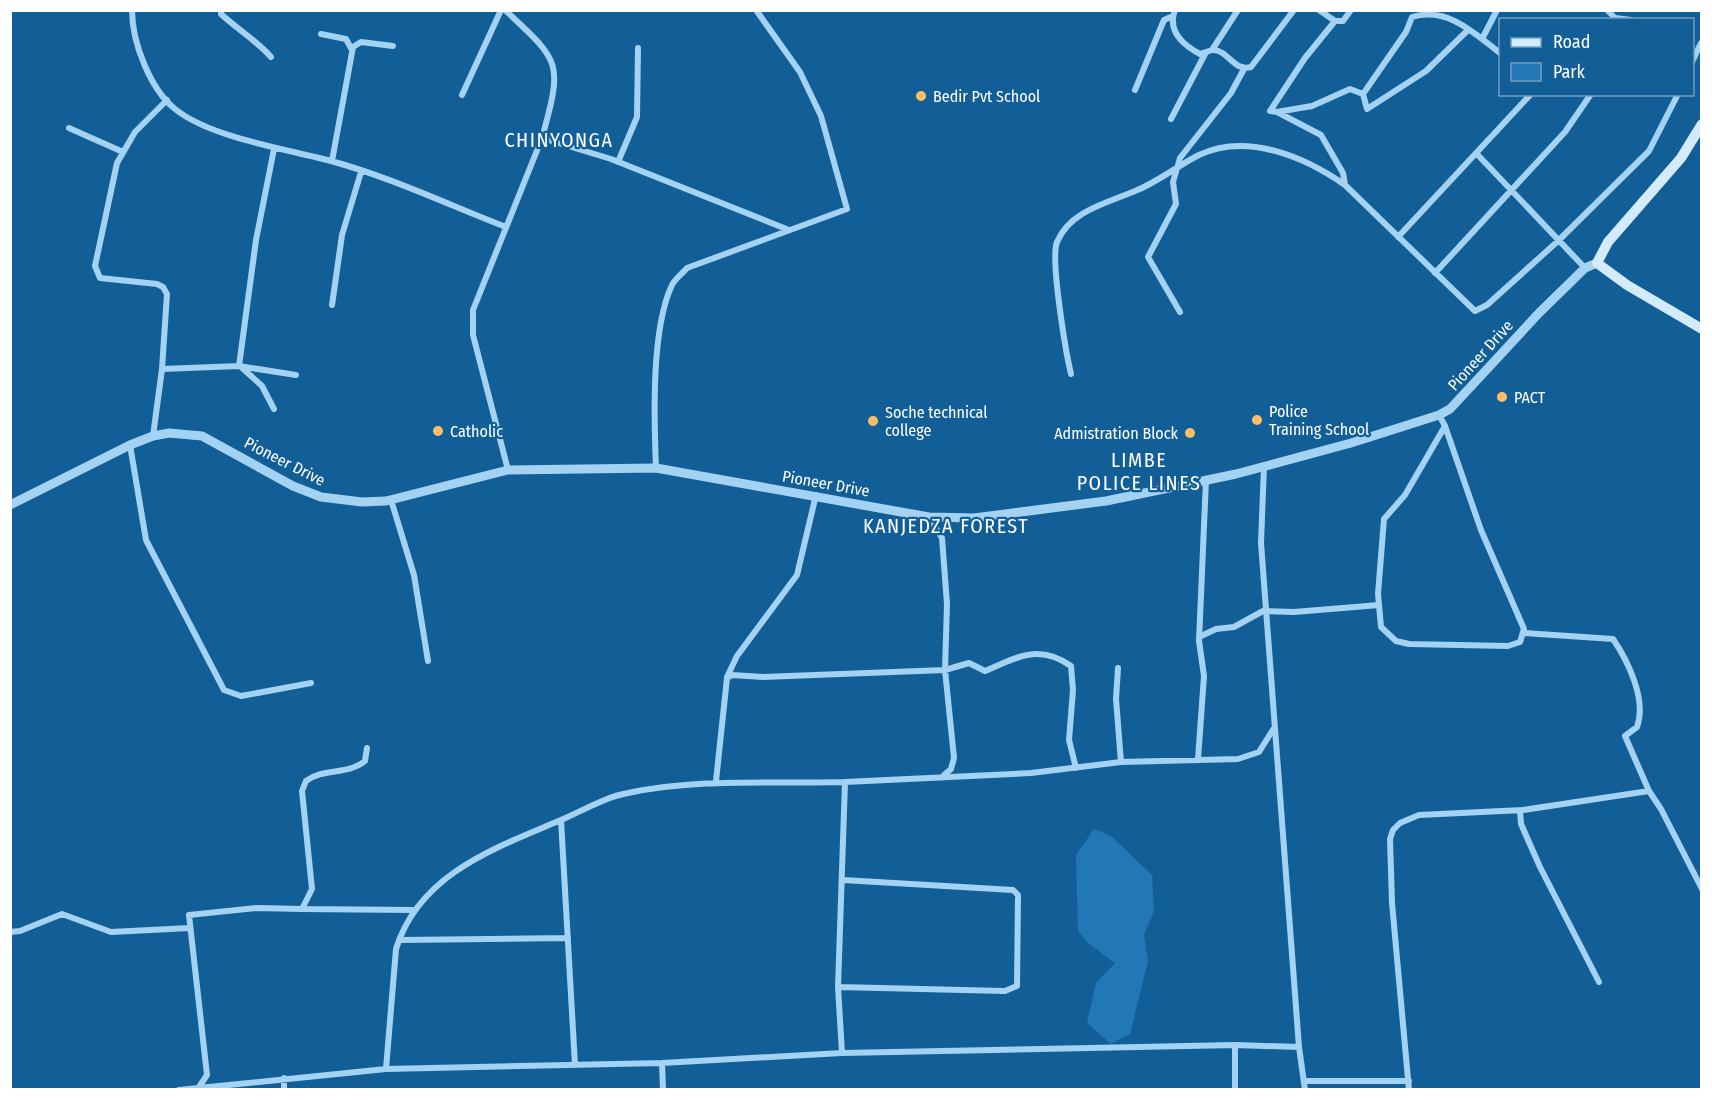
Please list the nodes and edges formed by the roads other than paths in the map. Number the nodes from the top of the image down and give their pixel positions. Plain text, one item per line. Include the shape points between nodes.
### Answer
1 (132, 10) edge
2 (221, 10) edge
3 (503, 10) edge
4 (756, 10) edge
5 (1238, 10) edge
6 (1294, 10) edge
7 (1319, 10) edge
8 (1351, 10) edge
9 (1416, 10) edge
10 (1497, 10) edge
11 (1174, 13) edge
12 (1412, 17) junction
13 (1335, 21) junction
14 (1468, 30) junction
15 (321, 34) dead end
16 (1482, 39) junction
17 (1701, 43) edge
18 (393, 46) dead end
19 (638, 48) dead end
20 (352, 50) junction
21 (1212, 50) junction
22 (1499, 52) edge
23 (1205, 54) junction
24 (271, 57) dead end
25 (1694, 58) edge
26 (1244, 69) junction
27 (1135, 90) dead end
28 (1363, 94) junction
29 (462, 95) dead end
30 (1529, 96) edge
31 (1590, 96) edge
32 (1677, 96) edge
33 (167, 100) junction
34 (1277, 112) junction
35 (1171, 119) dead end
36 (1701, 124) edge
37 (69, 128) dead end
38 (542, 138) junction
39 (274, 148) junction
40 (123, 152) junction
41 (1476, 153) junction
42 (332, 161) junction
43 (618, 162) junction
44 (1177, 170) junction
45 (361, 172) junction
46 (1345, 185) junction
47 (1510, 192) junction
48 (507, 227) junction
49 (789, 231) junction
50 (1398, 237) junction
51 (1558, 241) junction
52 (1597, 263) junction
53 (1585, 268) junction
54 (1435, 273) junction
55 (332, 305) dead end
56 (1180, 312) dead end
57 (1701, 329) edge
58 (239, 366) junction
59 (162, 369) junction
60 (1071, 374) dead end
61 (296, 375) dead end
62 (274, 409) dead end
63 (1439, 415) junction
64 (1445, 426) junction
65 (153, 436) junction
66 (130, 446) junction
67 (1264, 466) junction
68 (656, 468) junction
69 (508, 470) junction
70 (1206, 480) junction
71 (816, 495) junction
72 (391, 500) junction
73 (10, 505) edge
74 (929, 517) junction
75 (1379, 605) junction
76 (1266, 613) junction
77 (1524, 633) junction
78 (1199, 637) junction
79 (428, 661) dead end
80 (1118, 668) dead end
81 (945, 670) junction
82 (726, 678) junction
83 (310, 683) dead end
84 (1274, 728) junction
85 (366, 748) dead end
86 (1198, 759) junction
87 (1121, 762) junction
88 (1076, 768) junction
89 (943, 776) junction
90 (716, 781) junction
91 (845, 782) junction
92 (1649, 791) junction
93 (1520, 810) junction
94 (561, 820) junction
95 (843, 880) junction
96 (1701, 889) edge
97 (302, 909) junction
98 (414, 910) junction
99 (190, 928) junction
100 (10, 932) edge
101 (568, 938) junction
102 (399, 940) junction
103 (1599, 982) dead end
104 (838, 987) junction
105 (1235, 1046) junction
106 (1299, 1047) junction
107 (842, 1053) junction
108 (662, 1063) junction
109 (575, 1065) junction
110 (386, 1069) junction
111 (284, 1078) junction
112 (1305, 1081) junction
113 (1409, 1082) junction
114 (199, 1087) junction
115 (179, 1089) edge
116 (284, 1089) edge
117 (663, 1089) edge
118 (1235, 1089) edge
119 (1305, 1089) edge
120 (1409, 1089) edge

1 - 33 street via 138,46
2 - 24 street via 232,25 256,40
3 - 29 street
3 - 38 street via 550,55 555,66
4 - 49 street via 800,72 821,116 847,209
5 - 21 street
6 - 26 street via 1255,65
7 - 13 street
8 - 13 street via 1343,21
9 - 12 street
10 - 16 street
11 - 23 street via 1172,26 1180,39 1195,52
11 - 27 street via 1164,20
12 - 14 street via 1428,12
12 - 28 street via 1401,40
13 - 34 street via 1270,111
14 - 16 street
14 - 28 street via 1426,71 1367,109
15 - 20 street via 346,39
16 - 22 street
17 - 25 street
18 - 20 street via 361,42
19 - 43 street via 637,117
20 - 42 street
21 - 23 street
21 - 26 street
23 - 35 street
26 - 44 street via 1231,93 1180,158
28 - 34 street via 1350,89 1312,106
30 - 41 street
31 - 47 street via 1565,132
32 - 51 street via 1649,152
33 - 39 street via 176,110 218,130
33 - 40 street via 135,132
34 - 46 street via 1321,135 1343,173
36 - 52 main road via 1682,158 1608,242
37 - 40 street
38 - 43 street
38 - 48 street
39 - 42 street
39 - 58 street via 256,240
40 - 59 street via 117,164 96,272 106,280 163,287 169,301
41 - 47 street
41 - 50 street
42 - 45 street
43 - 49 street
44 - 46 street via 1200,155 1234,147 1269,148 1327,172
44 - 56 street via 1173,182 1176,204 1148,257
44 - 60 street via 1155,183 1090,208 1070,224 1056,243 1056,270
45 - 48 street
45 - 55 street via 342,235
46 - 50 street
47 - 51 street
47 - 54 street
48 - 69 street via 480,287 472,323
49 - 68 street via 687,268 673,282 663,314 658,361
50 - 54 street
51 - 53 street
51 - 54 street via 1479,310 1471,310
52 - 53 street, Pioneer Drive
52 - 57 main road
53 - 63 street, Pioneer Drive via 1461,400
58 - 59 street
58 - 61 street
58 - 62 street via 262,386
59 - 65 street
63 - 64 street
63 - 67 street, Pioneer Drive
64 - 75 street via 1404,495 1384,519
64 - 77 street via 1481,530
65 - 66 street, Pioneer Drive
65 - 72 street, Pioneer Drive via 202,436 321,497 362,502
66 - 73 street, Pioneer Drive
66 - 83 street via 146,540 224,690 241,696
67 - 70 street, Pioneer Drive
67 - 76 street via 1261,543
68 - 69 street, Pioneer Drive
68 - 71 street, Pioneer Drive
69 - 72 street, Pioneer Drive
70 - 74 street, Pioneer Drive via 1012,515
70 - 78 street
71 - 74 street, Pioneer Drive
71 - 82 street via 797,576 737,656
72 - 79 street via 414,575
74 - 81 street via 942,538 947,604
75 - 76 street
75 - 77 street via 1381,627 1396,641 1508,646 1520,642
76 - 78 street
76 - 84 street
77 - 92 street via 1613,639 1625,655 1640,708 1637,727 1625,736
78 - 86 street via 1204,676
80 - 87 street
81 - 82 street
81 - 88 street via 969,663 986,670 1020,655 1046,655 1070,665 1073,690 1069,740
81 - 89 street via 954,758 951,769
82 - 90 street
84 - 86 street via 1259,752 1248,758
84 - 106 street
85 - 97 street via 364,761 357,767 316,776 306,781 302,791 312,889
86 - 87 street
87 - 88 street
88 - 89 street
89 - 91 street
90 - 91 street
90 - 94 street via 628,793
91 - 95 street
92 - 93 street
92 - 96 street
93 - 103 street via 1521,824 1540,867
93 - 113 street via 1419,815 1393,830 1392,903
94 - 98 street via 470,861 443,880
94 - 101 street
95 - 104 street
95 - 104 street via 1013,890 1018,895 1017,986 1005,990
97 - 98 street
97 - 99 street via 257,908 189,915
98 - 102 street
99 - 100 street via 111,932 62,914
99 - 114 street via 207,1075
101 - 102 street
101 - 109 street
102 - 110 street
104 - 107 street
105 - 106 street
105 - 107 street
105 - 118 street
106 - 112 street
107 - 108 street
108 - 109 street
108 - 117 street
109 - 110 street
110 - 111 street
111 - 114 street
111 - 116 street
112 - 113 street
112 - 119 street
113 - 120 street
114 - 115 street

